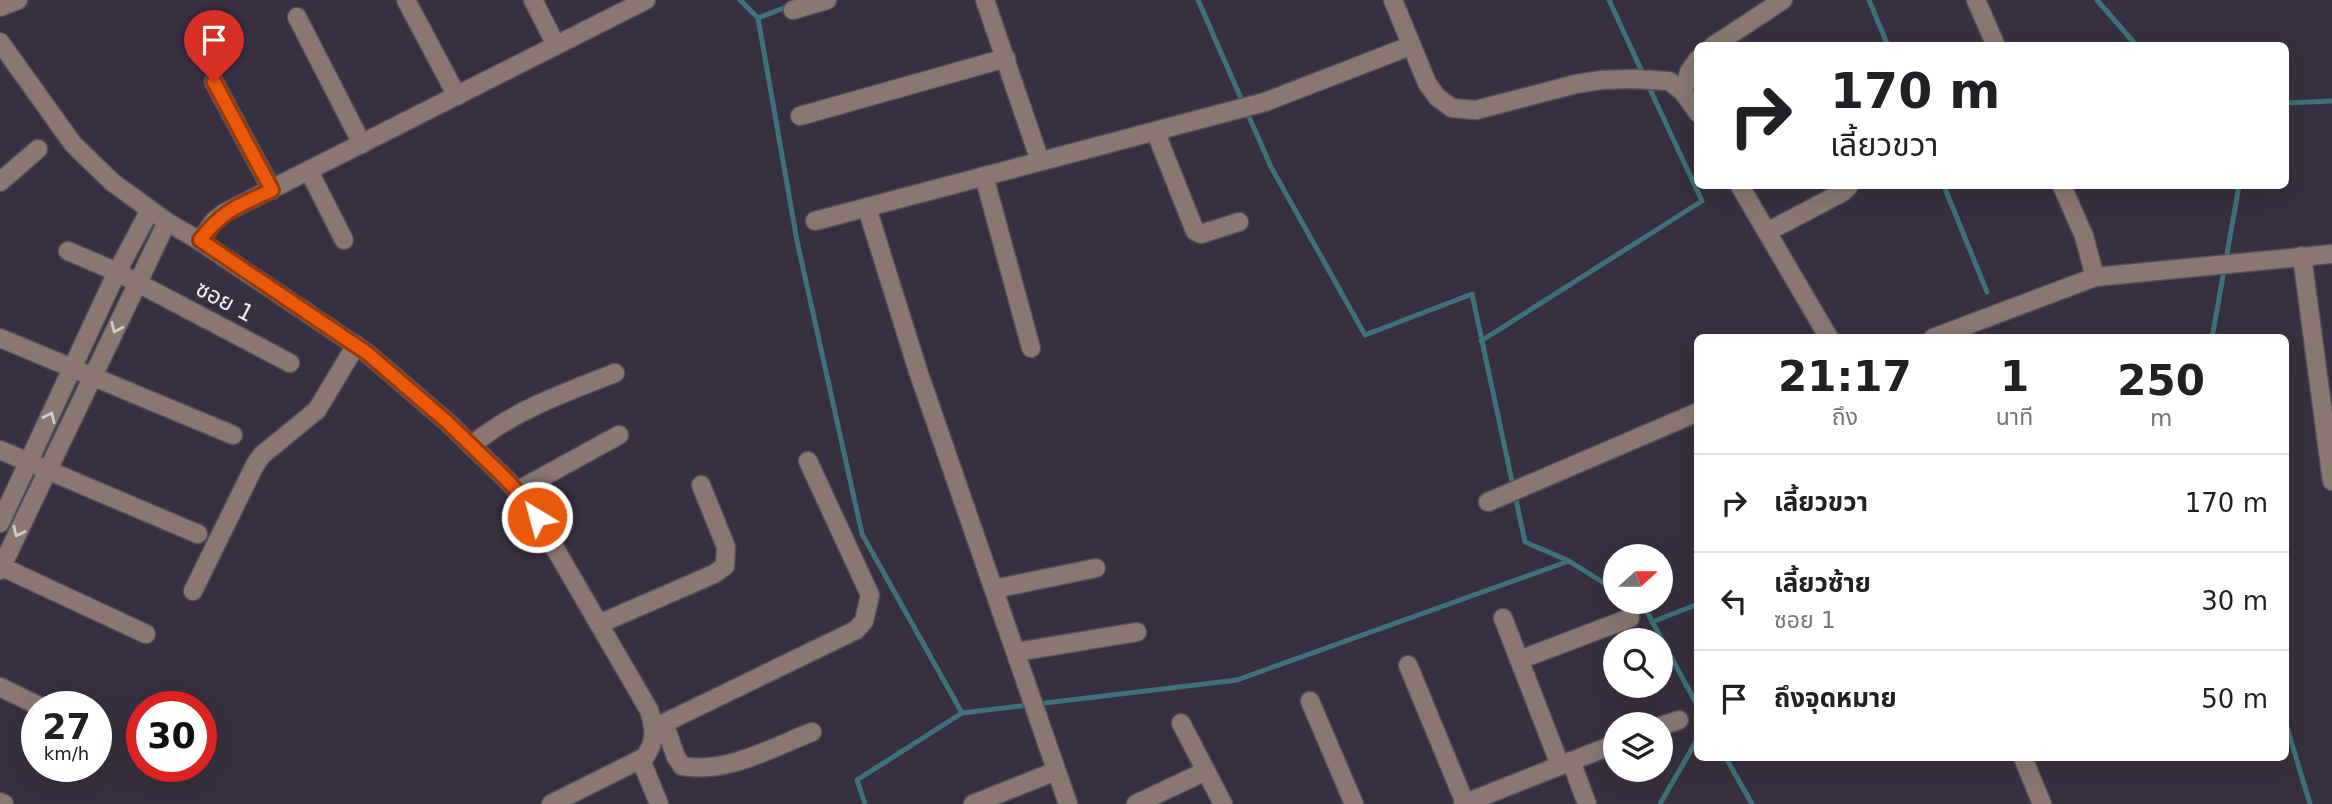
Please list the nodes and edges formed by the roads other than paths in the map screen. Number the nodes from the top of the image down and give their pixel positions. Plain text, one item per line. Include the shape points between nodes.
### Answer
1 (18, 0) edge
2 (406, 0) edge
3 (533, 0) edge
4 (646, 0) edge
5 (827, 0) edge
6 (985, 0) edge
7 (1393, 0) edge
8 (1783, 0) edge
9 (1976, 0) edge
10 (0, 6) edge
11 (793, 10) dead end
12 (297, 17) dead end
13 (0, 42) edge
14 (1719, 42) edge
15 (1994, 42) edge
16 (556, 45) junction
17 (1410, 46) junction
18 (1006, 58) junction
19 (1694, 68) edge
20 (214, 82) dead end
21 (1683, 92) junction
22 (457, 96) junction
23 (1694, 107) edge
24 (800, 116) dead end
25 (1156, 133) junction
26 (362, 144) junction
27 (38, 149) dead end
28 (1040, 160) junction
29 (309, 171) junction
30 (984, 176) junction
31 (0, 182) edge
32 (1742, 189) edge
33 (1846, 189) edge
34 (2063, 189) edge
35 (272, 190) junction
36 (867, 208) junction
37 (150, 210) junction
38 (815, 221) dead end
39 (167, 222) junction
40 (1239, 222) dead end
41 (1767, 232) junction
42 (200, 240) junction
43 (344, 240) dead end
44 (68, 251) dead end
45 (2332, 254) edge
46 (2302, 256) junction
47 (117, 272) junction
48 (2095, 277) junction
49 (136, 282) junction
50 (1827, 334) edge
51 (1944, 334) edge
52 (0, 338) edge
53 (356, 345) junction
54 (1031, 348) dead end
55 (290, 363) dead end
56 (74, 367) junction
57 (615, 373) dead end
58 (94, 377) junction
59 (1694, 414) edge
60 (233, 435) dead end
61 (619, 435) dead end
62 (471, 446) junction
63 (0, 450) edge
64 (808, 461) dead end
65 (28, 463) junction
66 (47, 470) junction
67 (2332, 481) edge
68 (701, 485) dead end
69 (517, 491) junction
70 (1488, 502) dead end
71 (0, 523) edge
72 (198, 534) dead end
73 (1, 568) edge
74 (1096, 568) dead end
75 (994, 589) junction
76 (193, 591) dead end
77 (1503, 618) dead end
78 (1630, 618) dead end
79 (600, 624) junction
80 (1137, 632) dead end
81 (145, 634) dead end
82 (1016, 652) junction
83 (1519, 660) junction
84 (1408, 665) dead end
85 (0, 687) edge
86 (21, 697) edge
87 (1310, 701) dead end
88 (1678, 720) dead end
89 (1673, 722) edge
90 (1181, 723) dead end
91 (659, 725) junction
92 (812, 732) dead end
93 (1603, 749) edge
94 (641, 760) junction
95 (2024, 761) edge
96 (1565, 763) junction
97 (1056, 771) junction
98 (1206, 771) junction
99 (1470, 803) edge
100 (551, 804) edge
101 (659, 804) edge
102 (973, 804) edge
103 (1068, 804) edge
104 (1136, 804) edge
105 (1223, 804) edge
106 (1354, 804) edge
107 (1587, 804) edge
108 (2042, 804) edge

1 - 10 street
2 - 22 street
3 - 16 street
4 - 16 street
5 - 11 street
6 - 18 street
7 - 17 street
8 - 14 street
9 - 15 street
12 - 26 street
13 - 37 street via 73,144
16 - 22 street
17 - 21 street via 1437,97 1464,111 1601,80 1669,81
17 - 25 street via 1265,102
18 - 24 street
18 - 28 street
19 - 21 street
20 - 35 street
21 - 23 street
22 - 26 street
25 - 28 street
25 - 40 street via 1195,231 1201,234
26 - 29 street
27 - 31 street
28 - 30 street
29 - 35 street
29 - 43 street
30 - 36 street
30 - 54 street
32 - 41 street
33 - 41 street
34 - 48 street via 2084,236
35 - 42 street via 226,212
36 - 38 street
36 - 75 street
37 - 39 street
37 - 47 street
39 - 42 street
39 - 49 street
41 - 50 street
42 - 53 street
44 - 47 street, ซอย 1
45 - 46 street
46 - 48 street
46 - 67 street
47 - 49 street, ซอย 1
47 - 56 street
48 - 51 street
49 - 55 street, ซอย 1
49 -> 58 street
52 - 56 street
53 - 62 street
53 - 76 street via 317,410 255,465
56 - 58 street
65 -> 56 street
57 - 62 street via 543,402 487,432
58 - 60 street
58 - 66 street
59 - 70 street
61 - 69 street
62 - 69 street
63 - 65 street
64 - 91 street via 870,595 864,621 856,630
65 - 66 street
65 - 71 street
66 - 72 street
66 -> 73 street
68 - 79 street via 726,547 725,566
69 - 79 street
73 - 81 street
74 - 75 street
75 - 82 street
77 - 83 street
78 - 83 street
79 - 91 street
80 - 82 street
82 - 97 street
83 - 96 street
84 - 99 street
85 - 86 street
87 - 106 street
88 - 89 street
90 - 98 street
91 - 92 street via 682,766 696,769 726,765
91 - 94 street via 653,745
93 - 96 street
94 - 100 street
94 - 101 street
95 - 108 street
96 - 99 street
96 - 107 street
97 - 102 street
97 - 103 street
98 - 104 street
98 - 105 street

